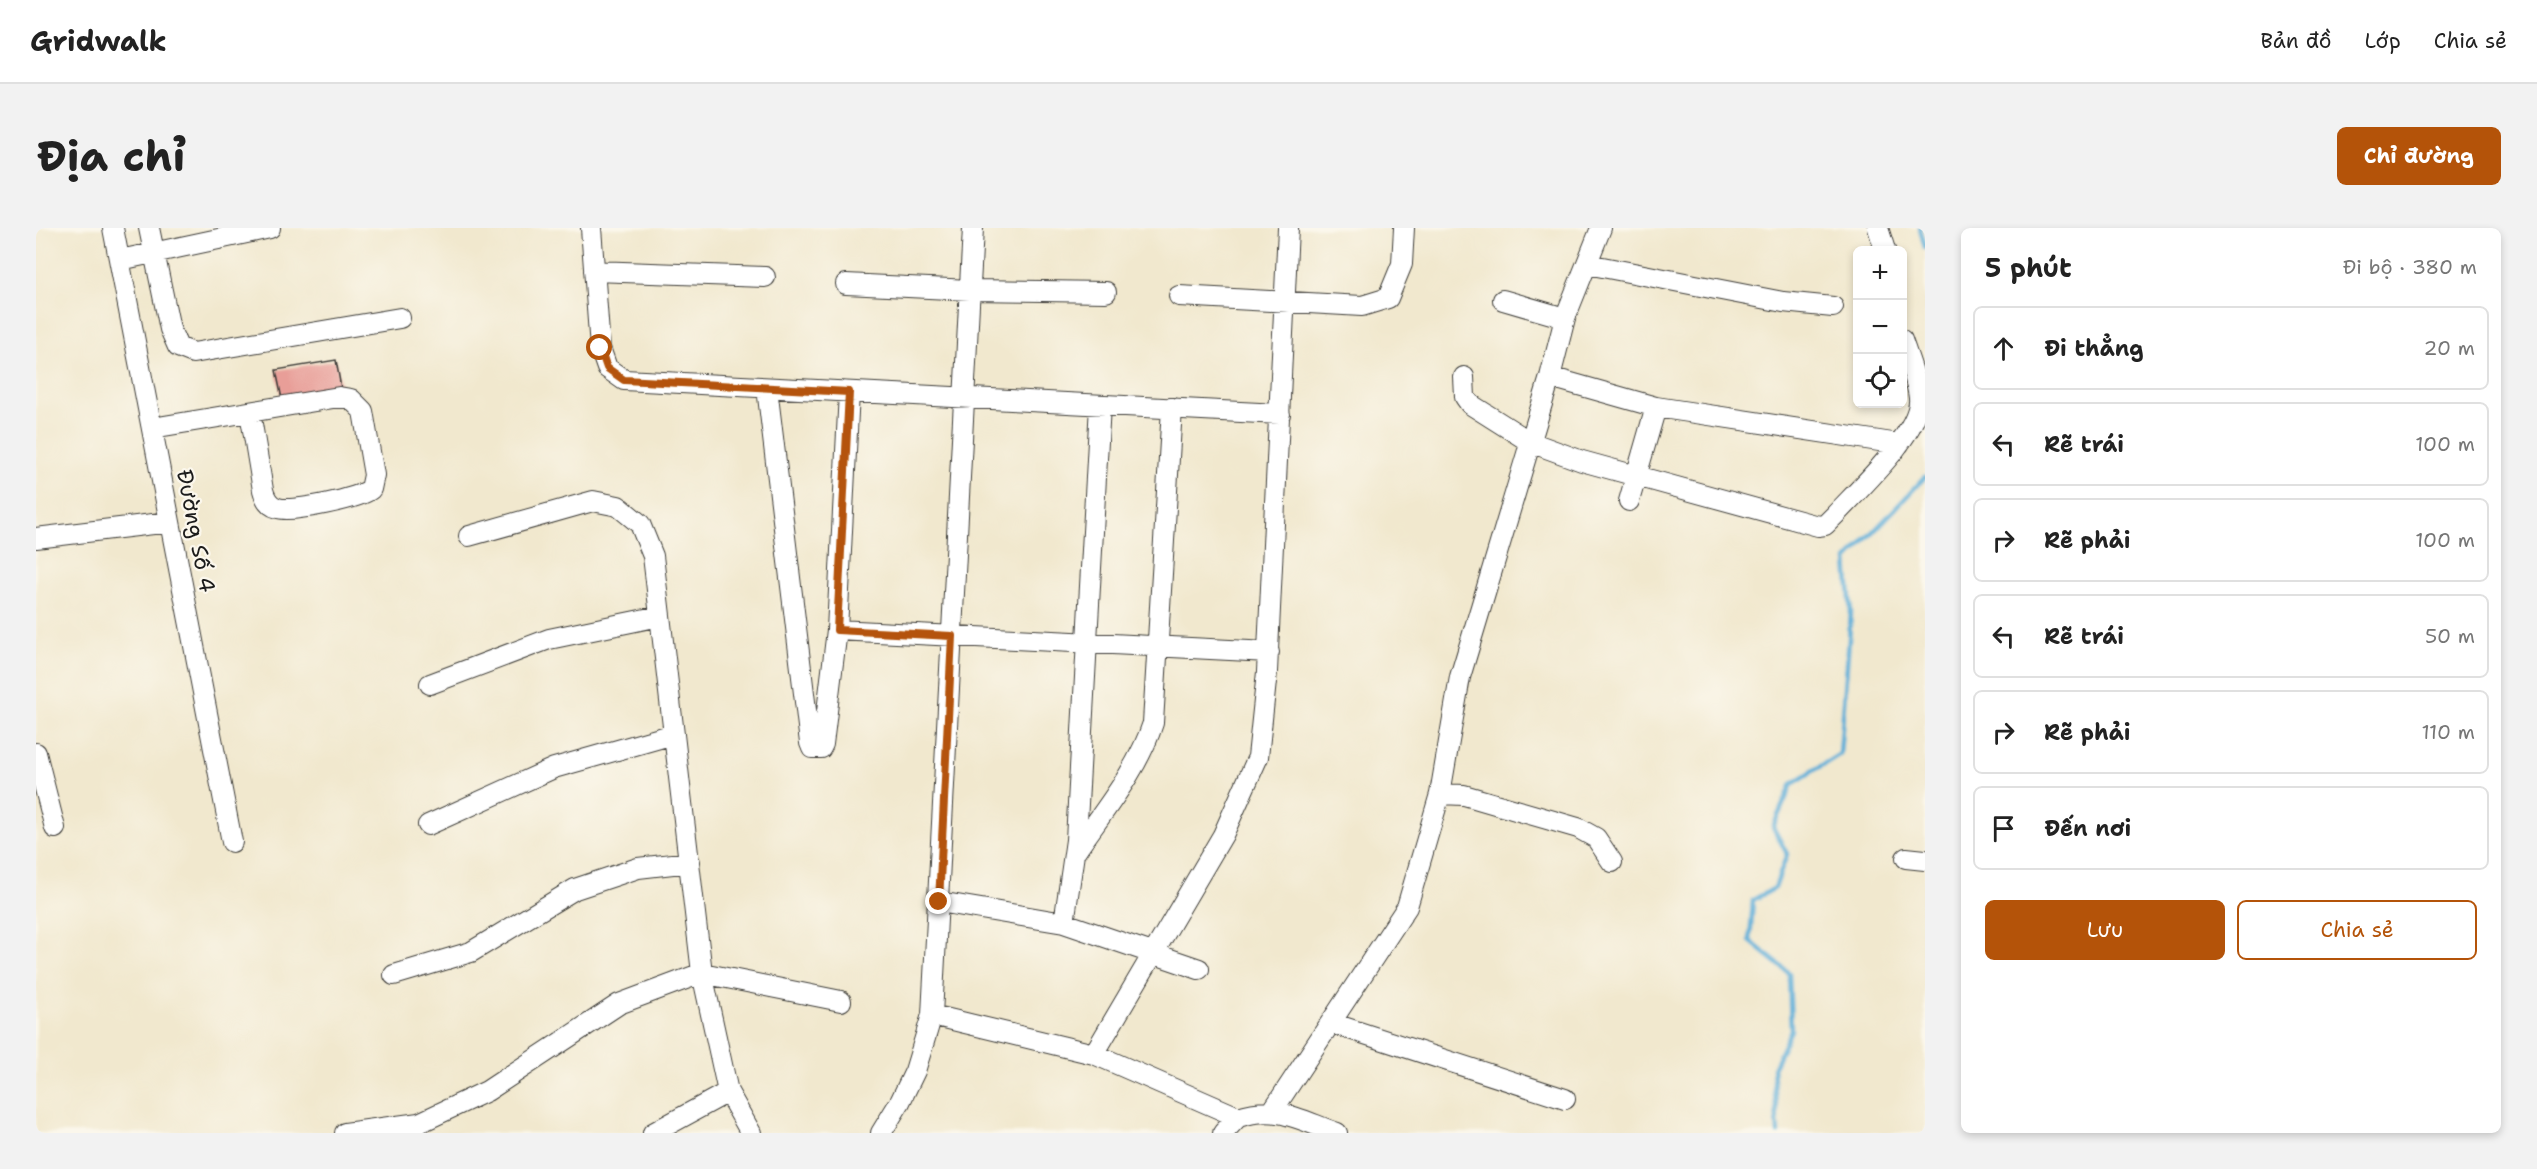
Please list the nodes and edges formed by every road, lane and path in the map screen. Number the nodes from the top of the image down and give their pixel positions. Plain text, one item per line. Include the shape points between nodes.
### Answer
1 (113, 228) edge
2 (149, 228) edge
3 (270, 228) edge
4 (591, 228) edge
5 (973, 228) edge
6 (1288, 228) edge
7 (1404, 228) edge
8 (1601, 228) edge
9 (1878, 228) edge
10 (1884, 246) edge
11 (153, 252) junction
12 (120, 260) junction
13 (1587, 264) junction
14 (594, 271) junction
15 (765, 277) dead end
16 (846, 284) dead end
17 (970, 290) junction
18 (1106, 292) dead end
19 (1179, 296) dead end
20 (1503, 300) dead end
21 (1285, 301) junction
22 (1833, 307) dead end
23 (400, 318) dead end
24 (1565, 318) junction
25 (1906, 354) edge
26 (1464, 377) dead end
27 (1550, 377) junction
28 (766, 388) junction
29 (849, 392) junction
30 (965, 398) junction
31 (1100, 405) junction
32 (1656, 406) junction
33 (1172, 408) junction
34 (250, 412) junction
35 (1280, 414) junction
36 (152, 428) junction
37 (1530, 442) junction
38 (1899, 444) junction
39 (1636, 475) junction
40 (1629, 501) dead end
41 (170, 522) junction
42 (469, 536) dead end
43 (36, 538) edge
44 (660, 616) junction
45 (837, 630) junction
46 (952, 636) junction
47 (1087, 643) junction
48 (1158, 647) junction
49 (1269, 652) junction
50 (430, 684) dead end
51 (675, 734) junction
52 (36, 753) edge
53 (1440, 794) junction
54 (428, 825) dead end
55 (55, 828) dead end
56 (231, 842) dead end
57 (1075, 852) junction
58 (690, 862) junction
59 (1612, 862) dead end
60 (939, 902) junction
61 (1064, 923) junction
62 (1154, 954) junction
63 (1199, 969) dead end
64 (702, 973) junction
65 (394, 975) dead end
66 (841, 1001) dead end
67 (932, 1015) junction
68 (1331, 1023) junction
69 (1094, 1054) junction
70 (728, 1092) junction
71 (1565, 1099) dead end
72 (1274, 1110) junction
73 (1238, 1117) junction
74 (345, 1133) edge
75 (652, 1133) edge
76 (751, 1133) edge
77 (881, 1133) edge
78 (1223, 1133) edge
79 (1337, 1133) edge

1 - 12 street, Đường Số 4
2 - 11 street
3 - 11 street
4 - 14 street
5 - 17 street
6 - 21 street
7 - 21 street via 1402,264 1388,298 1362,306
8 - 13 street
9 - 10 street
11 - 12 street
11 - 23 street via 170,329 178,347 193,353
12 - 36 street, Đường Số 4
13 - 22 street via 1783,302
13 - 24 street
14 - 15 street
14 - 28 street via 600,348 607,368 624,380
16 - 17 street
17 - 18 street
17 - 30 street
19 - 21 street
20 - 24 street
21 - 35 street
24 - 27 street
25 - 38 street via 1919,398 1918,413
26 - 37 street via 1465,397 1470,404
27 - 32 street
27 - 37 street
28 - 29 street
28 - 45 street via 810,743 817,749 823,744
29 - 30 street
29 - 45 street
30 - 31 street
30 - 46 street
31 - 33 street
31 - 47 street
32 - 38 street
32 - 39 street
33 - 35 street
33 - 48 street
34 - 34 street via 339,397 356,402 365,416 374,475 371,489 357,496 293,509 273,506 263,490
34 - 36 street
35 - 49 street
36 - 41 street, Đường Số 4
37 - 39 street
37 - 53 street via 1460,678
38 - 39 street via 1830,520 1818,526
39 - 40 street
41 - 43 street
41 - 56 street, Đường Số 4
42 - 44 street via 593,501 618,506 640,524 653,556
44 - 50 street via 549,639
44 - 51 street
45 - 46 street
46 - 47 street
46 - 60 street
47 - 48 street
47 - 57 street
48 - 49 street
48 - 57 street via 1153,723 1146,744
49 - 62 street via 1258,757 1223,836
51 - 54 street via 554,768
51 - 58 street
52 - 55 street
53 - 59 street via 1464,795 1578,828 1596,838
53 - 68 street via 1407,907
57 - 61 street
58 - 64 street
58 - 65 street via 638,868 574,889 471,952
60 - 61 street
60 - 67 street
61 - 62 street
62 - 63 street
62 - 69 street
64 - 66 street
64 - 70 street
64 - 74 street via 619,1004 487,1091 419,1123
67 - 69 street
67 - 77 street via 915,1071
68 - 71 street
68 - 72 street
69 - 73 street
70 - 75 street
70 - 76 street
72 - 73 street
72 - 79 street
73 - 78 street

